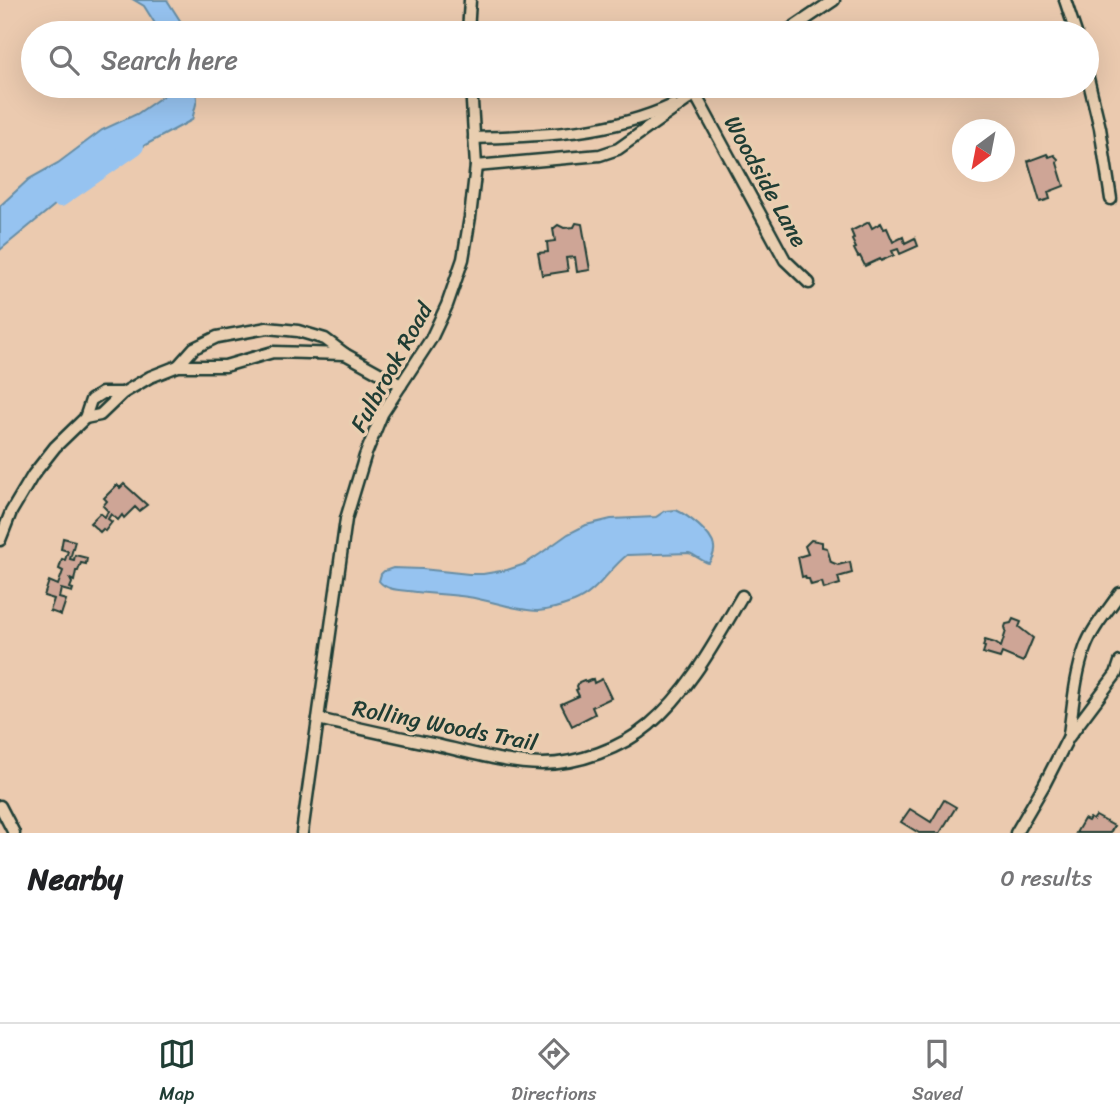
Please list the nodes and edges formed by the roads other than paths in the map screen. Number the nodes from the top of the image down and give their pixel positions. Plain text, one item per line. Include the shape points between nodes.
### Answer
1 (470, 0) edge
2 (834, 0) edge
3 (1065, 0) edge
4 (469, 21) edge
5 (803, 21) edge
6 (1072, 21) edge
7 (472, 98) edge
8 (686, 98) edge
9 (689, 98) edge
10 (697, 98) edge
11 (1093, 98) edge
12 (474, 138) junction
13 (476, 166) junction
14 (1111, 199) dead end
15 (809, 282) dead end
16 (345, 354) junction
17 (178, 366) junction
18 (401, 386) junction
19 (123, 393) junction
20 (85, 418) junction
21 (0, 540) edge
22 (1120, 593) edge
23 (742, 596) dead end
24 (1120, 662) edge
25 (318, 719) junction
26 (1068, 738) junction
27 (0, 806) edge
28 (14, 833) edge
29 (302, 833) edge
30 (1016, 833) edge

1 - 4 street
2 - 5 street
3 - 6 street
7 - 12 street, Fulbrook Road
8 - 12 street via 612,126
9 - 13 street via 618,149 600,155
10 - 15 street, Woodside Lane via 785,260
11 - 14 street
12 - 13 street, Fulbrook Road
13 - 18 street, Fulbrook Road via 463,259 431,339
16 - 17 street via 273,352 225,366
16 - 17 street via 325,340 267,328 217,337 194,348
16 - 18 street
17 - 19 street
18 - 25 street, Fulbrook Road via 382,414 346,519
19 - 20 street via 100,415
19 - 20 street via 102,393 91,400
20 - 21 street via 33,475
22 - 26 street via 1086,646
23 - 25 street, Rolling Woods Trail via 701,666 675,699 621,744 586,758 543,764 502,760
24 - 26 street
25 - 29 street, Fulbrook Road
26 - 30 street
27 - 28 street

